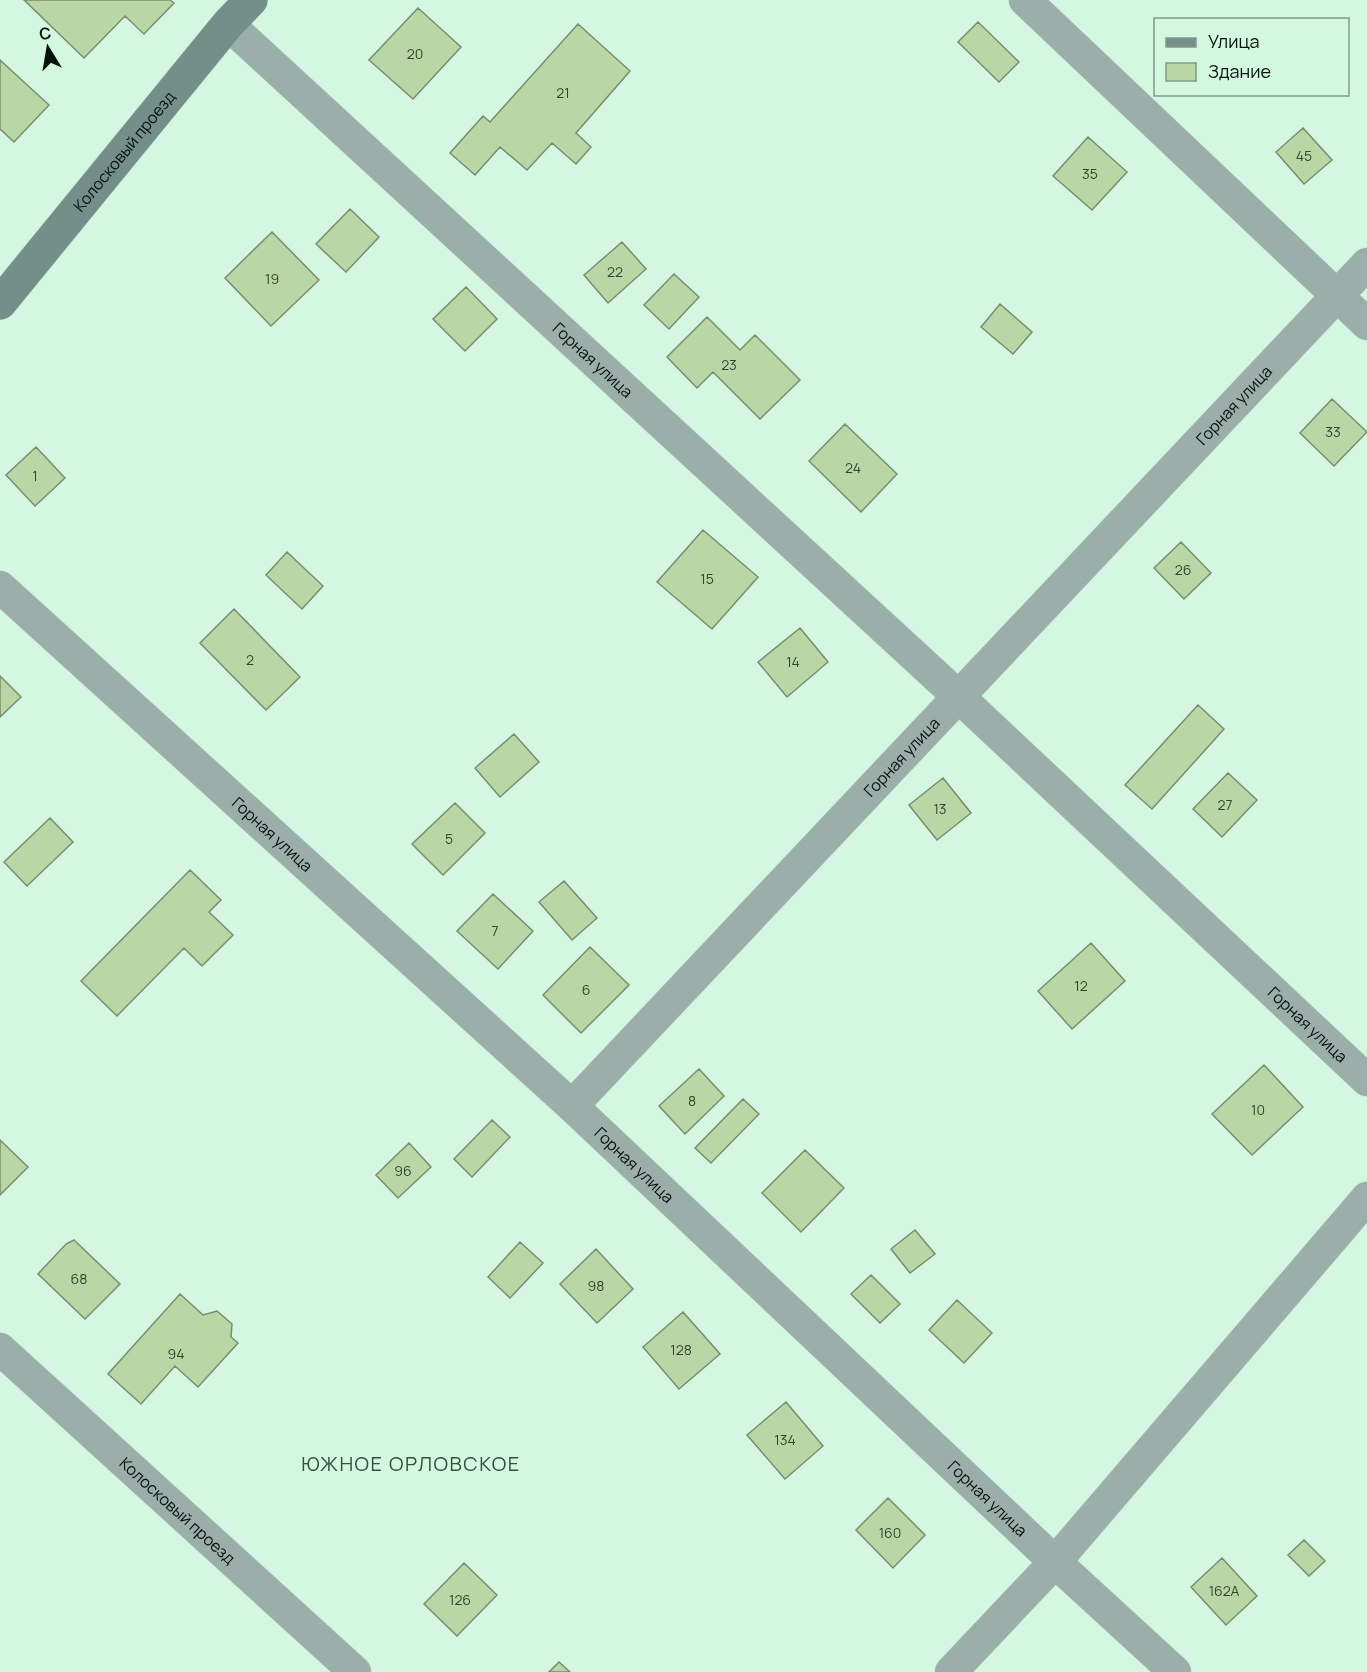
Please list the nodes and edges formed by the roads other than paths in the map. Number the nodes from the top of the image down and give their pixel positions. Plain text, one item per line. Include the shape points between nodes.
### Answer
1 (251, 0) edge
2 (1025, 0) edge
3 (228, 24) junction
4 (1367, 264) edge
5 (1337, 296) junction
6 (0, 303) edge
7 (1367, 324) edge
8 (0, 587) edge
9 (959, 697) junction
10 (1367, 1080) edge
11 (572, 1106) junction
12 (1367, 1198) edge
13 (0, 1348) edge
14 (1055, 1562) junction
15 (355, 1672) edge
16 (951, 1672) edge
17 (1175, 1672) edge

1 - 3 street, Колосковый проезд
2 - 5 street
3 - 6 street, Колосковый проезд
3 - 9 street, Горная улица
4 - 5 street, Горная улица
5 - 7 street
5 - 9 street, Горная улица
8 - 11 street, Горная улица
9 - 10 street, Горная улица
9 - 11 street, Горная улица
11 - 14 street, Горная улица
12 - 14 street
13 - 15 street, Колосковый проезд
14 - 16 street
14 - 17 street

